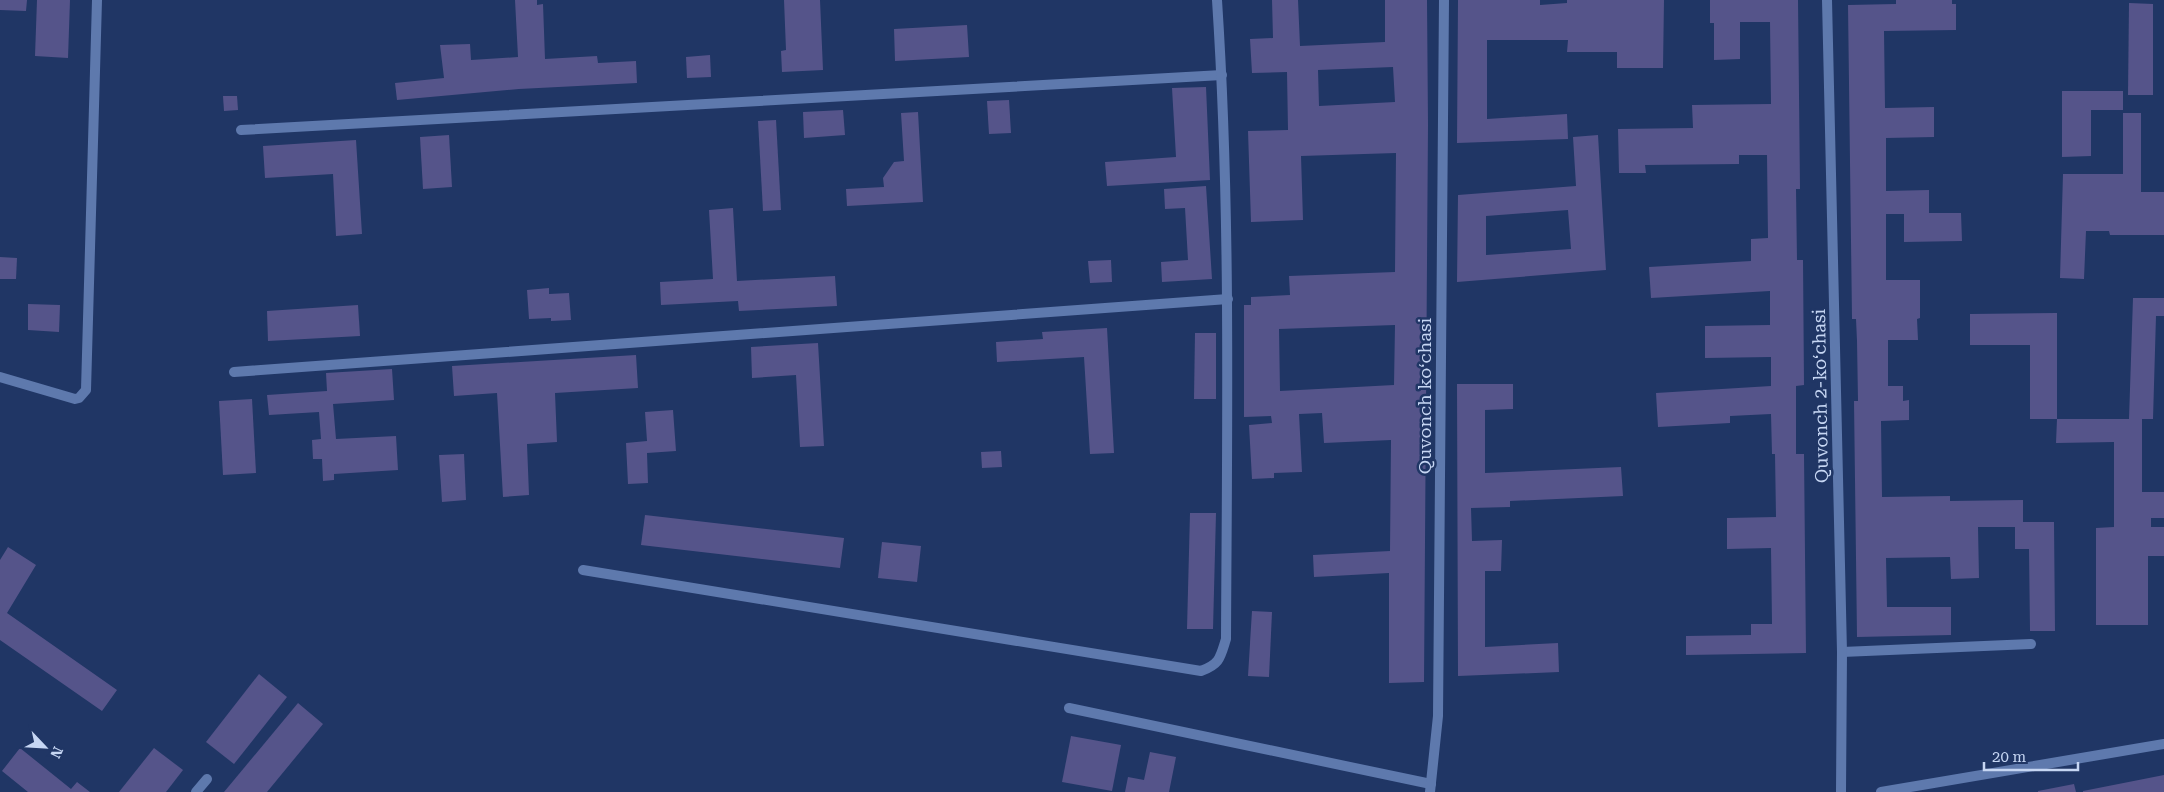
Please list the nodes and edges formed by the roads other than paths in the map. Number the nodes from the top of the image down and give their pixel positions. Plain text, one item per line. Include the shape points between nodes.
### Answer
1 (97, 0) edge
2 (1217, 0) edge
3 (1444, 0) edge
4 (1827, 0) edge
5 (1222, 75) junction
6 (241, 130) dead end
7 (1228, 299) junction
8 (234, 372) dead end
9 (0, 377) edge
10 (583, 570) dead end
11 (2031, 644) dead end
12 (1842, 652) junction
13 (1069, 708) dead end
14 (2164, 744) edge
15 (207, 779) dead end
16 (1431, 788) edge
17 (196, 792) edge
18 (1841, 792) edge
19 (1881, 792) edge

1 - 9 street via 86,390 75,399
2 - 5 street
3 - 16 street, Quvonch koʻchasi via 1438,716
4 - 12 street, Quvonch 2-koʻchasi
5 - 6 street
5 - 7 street
7 - 8 street
7 - 10 street via 1226,639 1214,667 1201,671
11 - 12 street
12 - 18 street, Quvonch 2-koʻchasi
13 - 16 street
14 - 19 street
15 - 17 street

